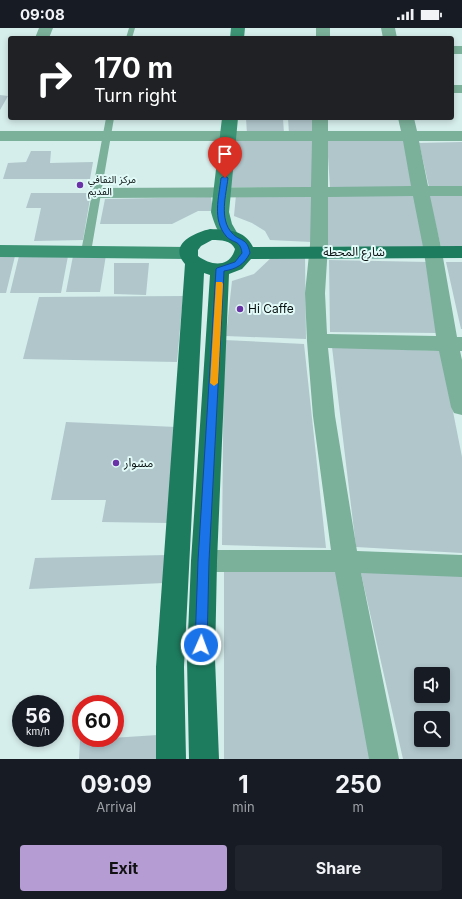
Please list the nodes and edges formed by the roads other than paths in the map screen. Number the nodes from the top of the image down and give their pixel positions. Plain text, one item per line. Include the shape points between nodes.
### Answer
1 (110, 120) edge
2 (230, 120) edge
3 (320, 127) edge
4 (408, 127) edge
5 (5, 132) edge
6 (107, 136) junction
7 (228, 136) junction
8 (462, 136) edge
9 (320, 191) junction
10 (420, 191) junction
11 (462, 191) edge
12 (224, 192) junction
13 (97, 193) junction
14 (220, 212) junction
15 (230, 236) junction
16 (201, 237) junction
17 (0, 251) edge
18 (86, 252) junction
19 (318, 252) junction
20 (433, 252) junction
21 (462, 252) edge
22 (246, 253) junction
23 (192, 258) junction
24 (220, 269) junction
25 (317, 342) junction
26 (455, 345) edge
27 (462, 407) edge
28 (204, 561) junction
29 (345, 561) junction
30 (462, 566) edge
31 (171, 759) edge
32 (204, 759) edge
33 (384, 759) edge

1 - 6 lane
2 - 7 main road
3 - 4 street
3 - 7 street
3 - 9 street
4 - 8 street
4 - 10 street
5 - 6 street
6 - 7 street
6 - 13 lane
7 - 12 main road
9 - 10 street
9 - 12 street
9 - 19 street
10 - 11 street
10 - 20 street
12 - 13 street
12 - 14 main road
13 - 18 lane
14 - 15 main road
14 - 16 main road
15 - 16 main road via 220,234
15 - 22 main road via 245,246
16 - 23 main road via 189,247
17 - 18 main road
18 - 23 main road
19 - 20 main road, شارع المحطة
19 - 22 main road, شارع المحطة
19 - 25 street via 314,297
20 - 21 main road, شارع المحطة
20 - 26 street
22 - 24 main road via 238,264
23 - 24 main road via 202,267
23 - 31 main road via 170,667
24 - 28 main road
25 - 26 street
25 - 29 street via 326,429
26 - 27 street
28 - 29 street
28 - 32 main road via 201,659
29 - 30 street
29 - 33 street

